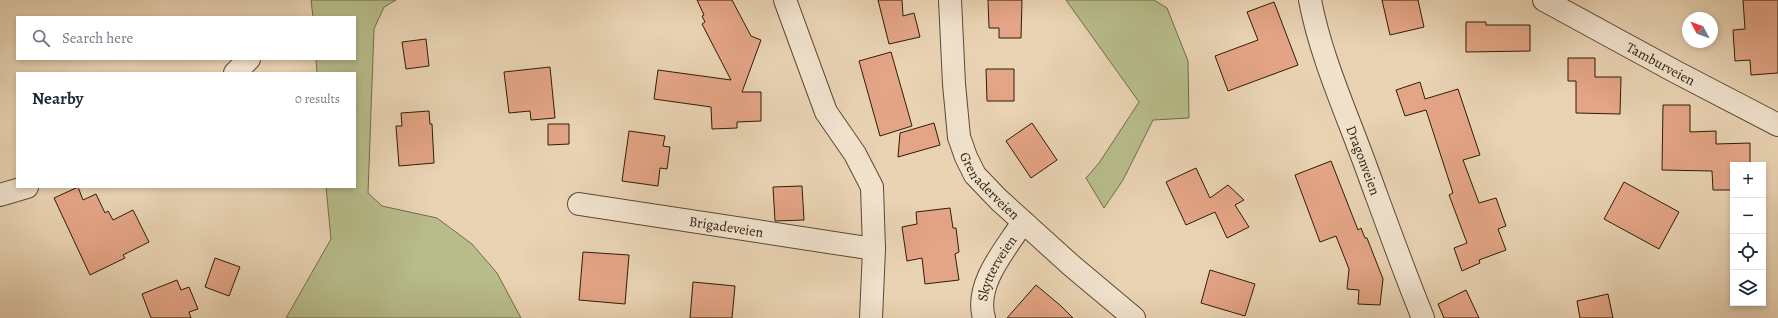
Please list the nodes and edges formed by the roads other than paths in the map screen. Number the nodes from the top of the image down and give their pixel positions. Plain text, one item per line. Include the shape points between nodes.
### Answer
1 (785, 0) edge
2 (950, 0) edge
3 (1310, 0) edge
4 (1544, 0) edge
5 (247, 60) edge
6 (236, 72) edge
7 (1778, 125) edge
8 (24, 188) edge
9 (0, 195) edge
10 (579, 204) dead end
11 (1023, 222) junction
12 (874, 249) junction
13 (871, 318) edge
14 (984, 318) edge
15 (1134, 318) edge
16 (1423, 318) edge

1 - 12 street via 826,112 855,154 872,187
2 - 11 street, Grenaderveien via 959,136 975,175
3 - 16 street, Dragonveien via 1340,99
4 - 7 street, Tamburveien
5 - 6 street
8 - 9 street
10 - 12 street, Brigadeveien
11 - 14 street, Skytterveien via 986,284 981,310
11 - 15 street, Grenaderveien
12 - 13 street

